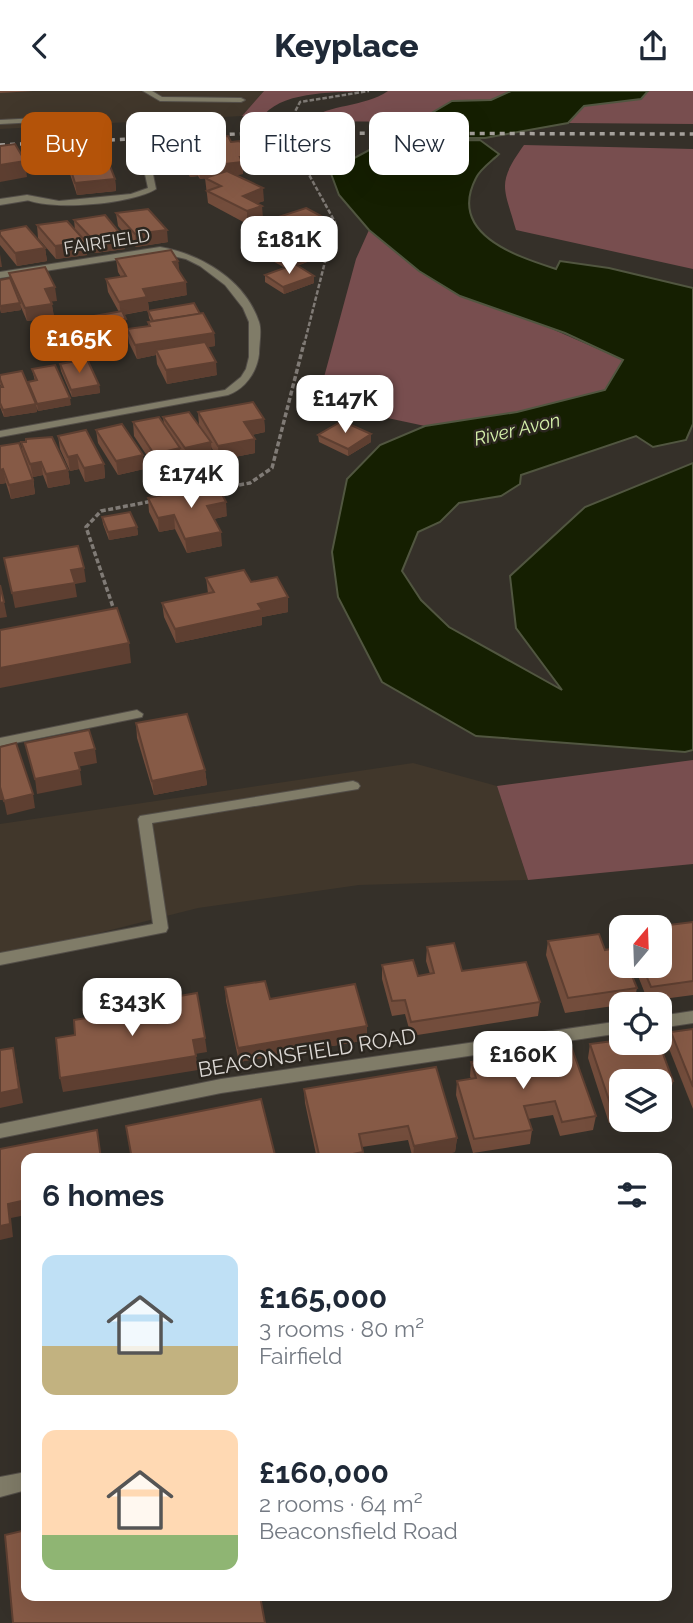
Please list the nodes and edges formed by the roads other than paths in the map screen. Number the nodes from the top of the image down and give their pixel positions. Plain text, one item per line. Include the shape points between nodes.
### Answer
1 (147, 91) edge
2 (241, 100) dead end
3 (21, 121) edge
4 (0, 122) edge
5 (149, 175) edge
6 (0, 202) edge
7 (0, 275) edge
8 (0, 434) edge
9 (137, 714) dead end
10 (0, 742) edge
11 (353, 786) dead end
12 (0, 959) edge
13 (693, 1017) edge
14 (672, 1020) edge
15 (609, 1029) edge
16 (0, 1131) edge
17 (21, 1482) edge
18 (0, 1487) edge

1 - 2 street via 160,99
3 - 4 street
5 - 6 street via 152,189 132,196 59,204 27,198
7 - 8 street, FAIRFIELD via 160,250 180,251 200,260 239,295 255,324 254,362 246,381 228,391
9 - 10 street
11 - 12 street via 145,819 161,928
13 - 14 street
15 - 16 street, BEACONSFIELD ROAD via 221,1086
17 - 18 street

